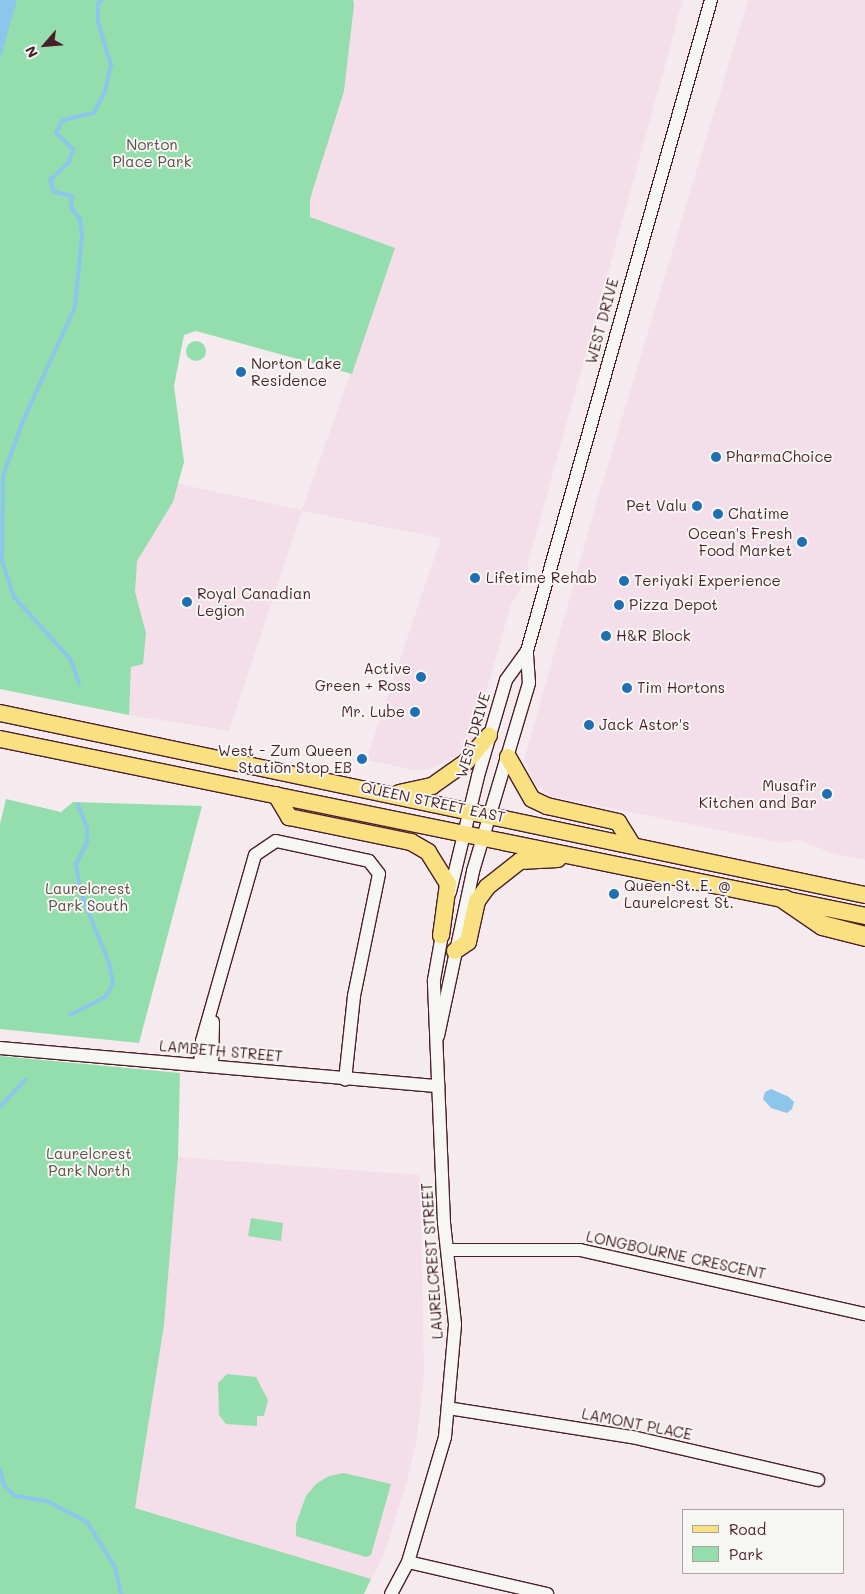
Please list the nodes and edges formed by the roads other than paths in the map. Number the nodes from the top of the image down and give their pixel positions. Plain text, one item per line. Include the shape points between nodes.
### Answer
1 (711, 0) edge
2 (527, 652) junction
3 (0, 713) edge
4 (489, 736) junction
5 (0, 739) edge
6 (508, 757) junction
7 (276, 795) junction
8 (394, 795) junction
9 (469, 810) junction
10 (490, 814) junction
11 (463, 834) junction
12 (483, 838) junction
13 (632, 844) junction
14 (581, 858) junction
15 (865, 895) edge
16 (784, 899) junction
17 (865, 916) edge
18 (441, 936) junction
19 (865, 936) edge
20 (455, 951) junction
21 (438, 1036) junction
22 (0, 1048) edge
23 (206, 1065) junction
24 (345, 1080) junction
25 (438, 1086) junction
26 (448, 1250) junction
27 (865, 1314) edge
28 (448, 1408) junction
29 (818, 1480) dead end
30 (408, 1562) junction
31 (391, 1594) edge
32 (546, 1594) edge

1 - 2 street, WEST DRIVE
2 - 4 street, WEST DRIVE via 506,680
2 - 6 street, WEST DRIVE via 529,683
3 - 8 main road, QUEEN STREET EAST
4 - 8 main road via 466,762 432,786
4 - 9 street, WEST DRIVE
5 - 7 main road, QUEEN STREET EAST
6 - 10 street, WEST DRIVE
6 - 13 main road via 532,798 547,806 618,822
7 - 11 main road, QUEEN STREET EAST
7 - 18 main road via 289,817 410,842 428,852 448,884
8 - 9 main road, QUEEN STREET EAST
9 - 10 main road, QUEEN STREET EAST
9 - 11 street, WEST DRIVE
10 - 12 street, WEST DRIVE
10 - 13 main road, QUEEN STREET EAST
11 - 12 main road, QUEEN STREET EAST
11 - 18 street, LAURELCREST STREET
12 - 14 main road, QUEEN STREET EAST
12 - 20 street, LAURELCREST STREET
13 - 15 main road, QUEEN STREET EAST
14 - 16 main road, QUEEN STREET EAST
14 - 20 main road via 520,861 481,893 468,942
16 - 17 main road, QUEEN STREET EAST
16 - 19 highway via 822,925
18 - 21 street, LAURELCREST STREET via 434,980
20 - 21 street, LAURELCREST STREET
21 - 25 street, LAURELCREST STREET
22 - 23 street, LAMBETH STREET
23 - 24 street, LAMBETH STREET
23 - 24 street via 214,998 255,855 276,841 369,862 379,874 354,996
24 - 25 street, LAMBETH STREET
25 - 26 street, LAURELCREST STREET
26 - 27 street, LONGBOURNE CRESCENT via 580,1250
26 - 28 street, LAURELCREST STREET via 455,1324
28 - 29 street, LAMONT PLACE via 632,1437
28 - 30 street, LAURELCREST STREET via 445,1437
30 - 31 street, LAURELCREST STREET
30 - 32 street

